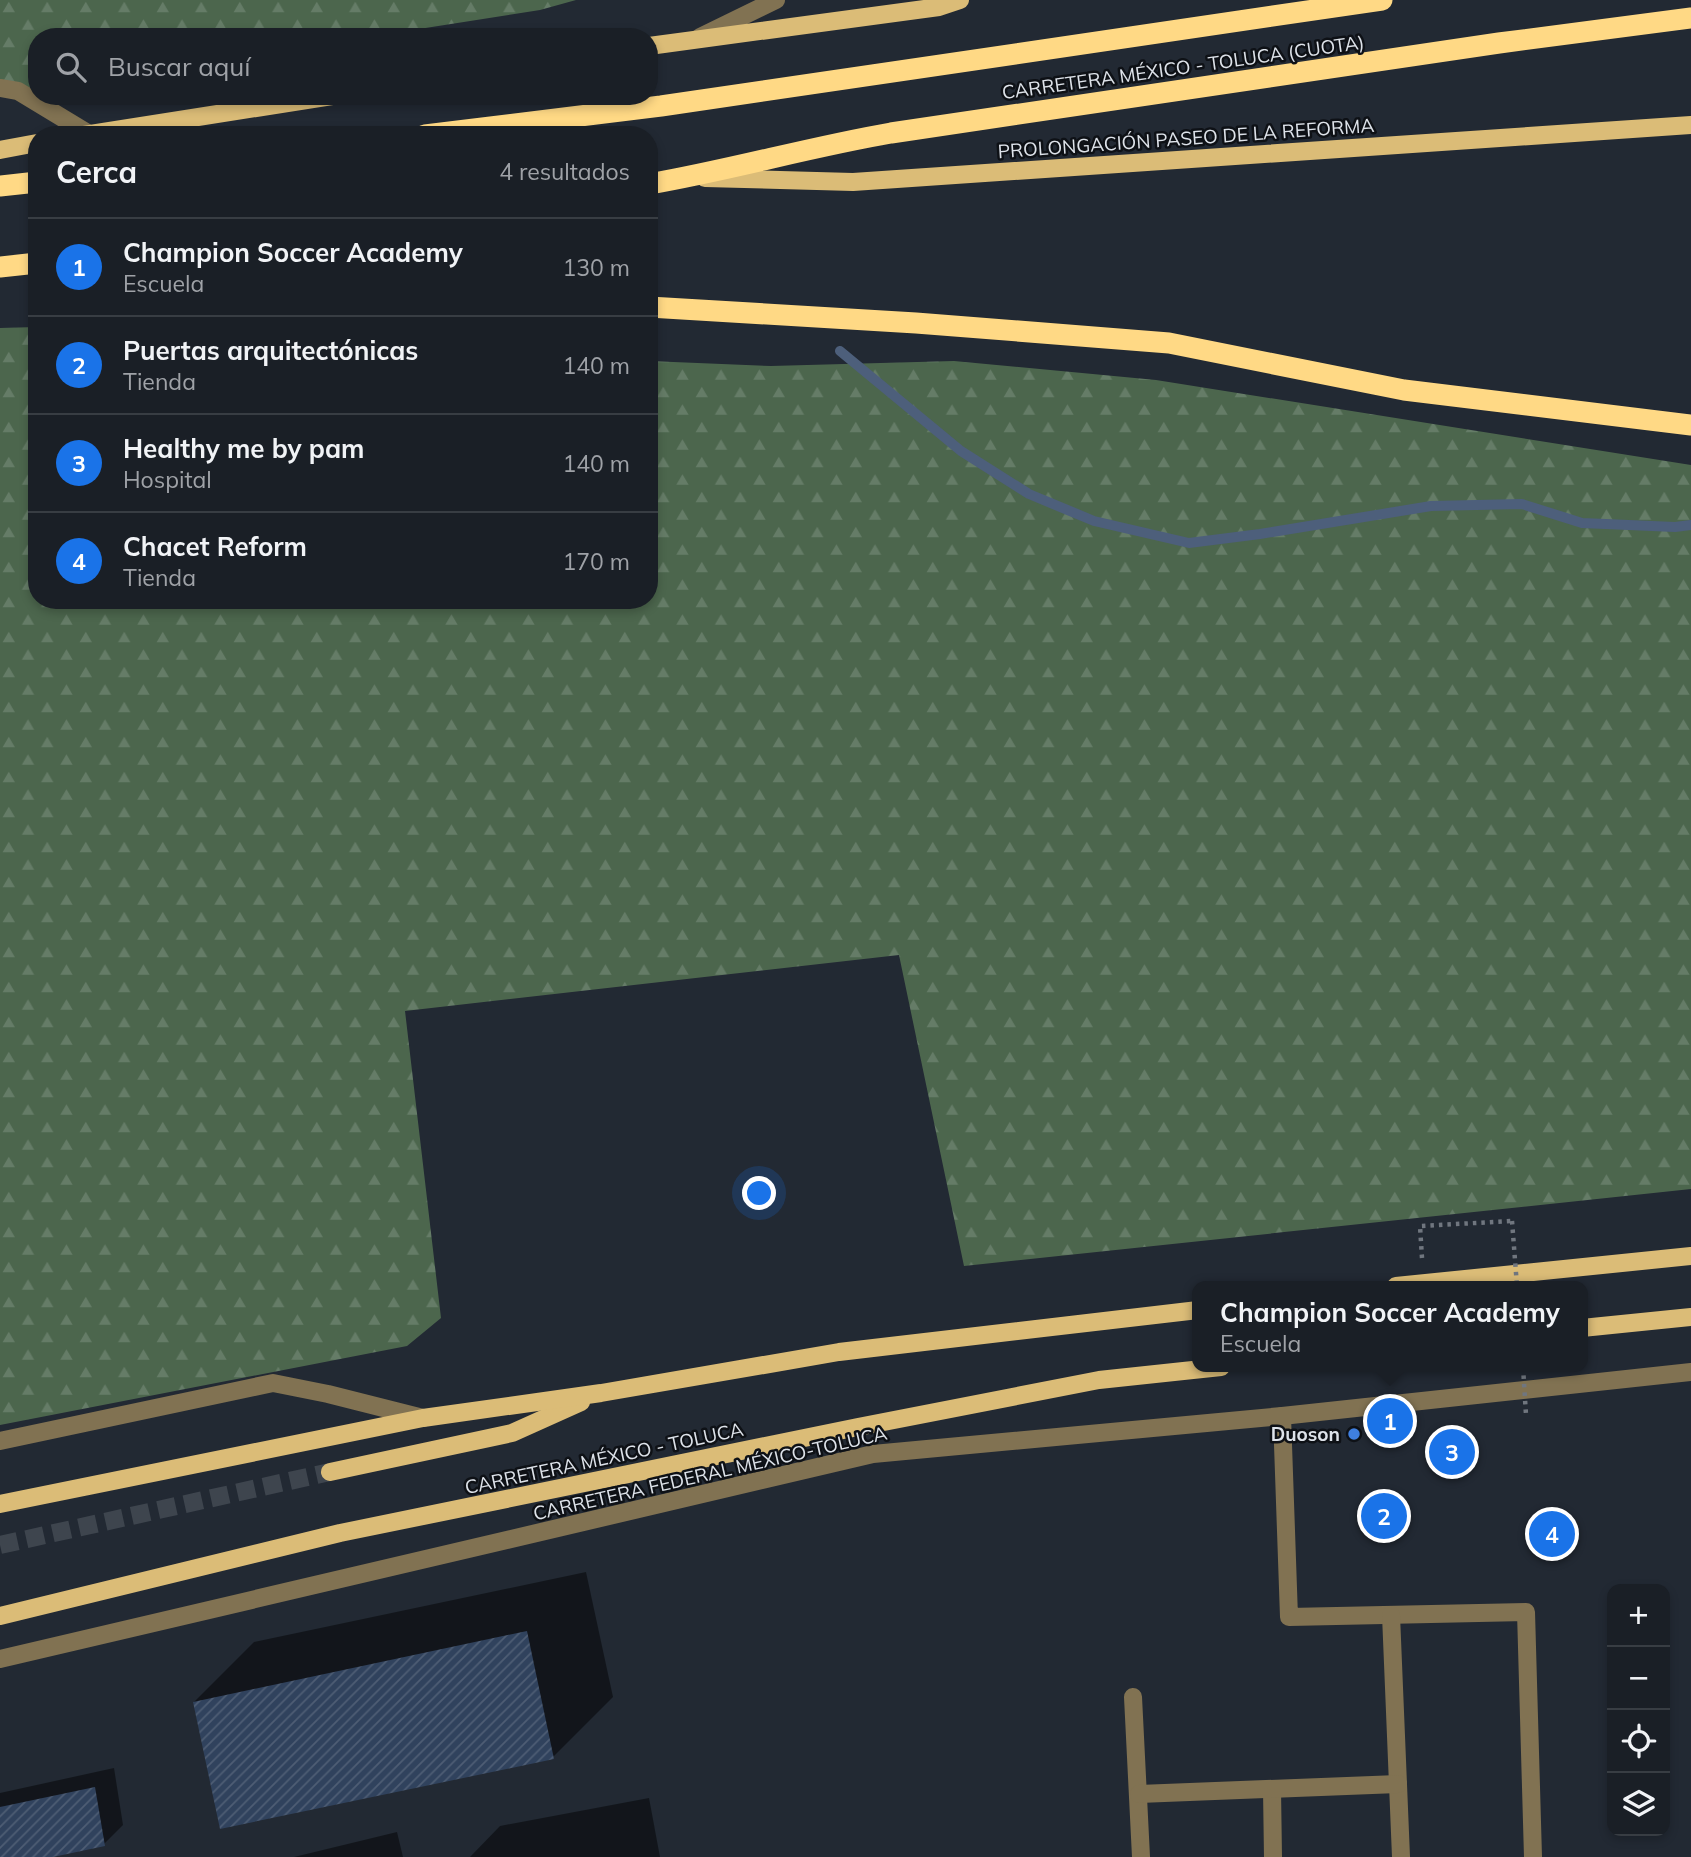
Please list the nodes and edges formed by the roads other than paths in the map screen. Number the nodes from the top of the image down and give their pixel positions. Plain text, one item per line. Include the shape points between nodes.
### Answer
1 (776, 0) edge
2 (960, 0) edge
3 (1382, 0) edge
4 (1691, 18) edge
5 (699, 38) junction
6 (658, 45) edge
7 (0, 88) edge
8 (28, 97) edge
9 (40, 105) edge
10 (274, 105) edge
11 (1691, 125) edge
12 (74, 126) edge
13 (139, 126) edge
14 (498, 126) edge
15 (28, 145) edge
16 (0, 150) edge
17 (684, 178) junction
18 (658, 182) edge
19 (28, 183) edge
20 (0, 187) edge
21 (28, 264) edge
22 (0, 267) edge
23 (28, 269) edge
24 (658, 308) edge
25 (1691, 425) edge
26 (1691, 1256) edge
27 (1445, 1281) edge
28 (1192, 1311) edge
29 (1691, 1317) edge
30 (1588, 1327) edge
31 (1192, 1370) edge
32 (1691, 1373) edge
33 (601, 1393) junction
34 (1282, 1416) junction
35 (423, 1418) junction
36 (0, 1441) edge
37 (330, 1472) tunnel mouth
38 (0, 1504) edge
39 (1391, 1615) junction
40 (0, 1616) edge
41 (0, 1659) edge
42 (1133, 1697) dead end
43 (1398, 1784) junction
44 (1272, 1789) junction
45 (1139, 1794) junction
46 (1142, 1857) edge
47 (1273, 1857) edge
48 (1401, 1857) edge
49 (1533, 1857) edge

1 - 5 street
2 - 5 main road via 939,8
3 - 14 highway, CARRETERA MÉXICO - TOLUCA (CUOTA)
4 - 17 highway, CARRETERA MÉXICO - TOLUCA (CUOTA) via 891,133
5 - 6 main road
7 - 8 street
9 - 12 street
10 - 13 main road
11 - 17 main road, PROLONGACIÓN PASEO DE LA REFORMA via 853,182
15 - 16 main road
17 - 18 highway, CARRETERA MÉXICO - TOLUCA (CUOTA)
19 - 20 highway
21 - 22 highway
22 - 23 highway
24 - 25 highway via 1169,343 1404,390
26 - 27 main road
28 - 33 main road via 839,1352
29 - 30 main road
31 - 40 main road, CARRETERA MÉXICO - TOLUCA via 1100,1380 340,1533
32 - 34 street, CARRETERA FEDERAL MÉXICO-TOLUCA
33 - 35 main road
33 - 37 main road via 512,1433
34 - 39 street via 1289,1617
34 - 41 street, CARRETERA FEDERAL MÉXICO-TOLUCA via 873,1454
35 - 36 street via 273,1383
35 - 38 main road
39 - 43 street
39 - 49 street via 1526,1612
42 - 45 street
43 - 44 street
43 - 48 street
44 - 45 street
44 - 47 street
45 - 46 street

